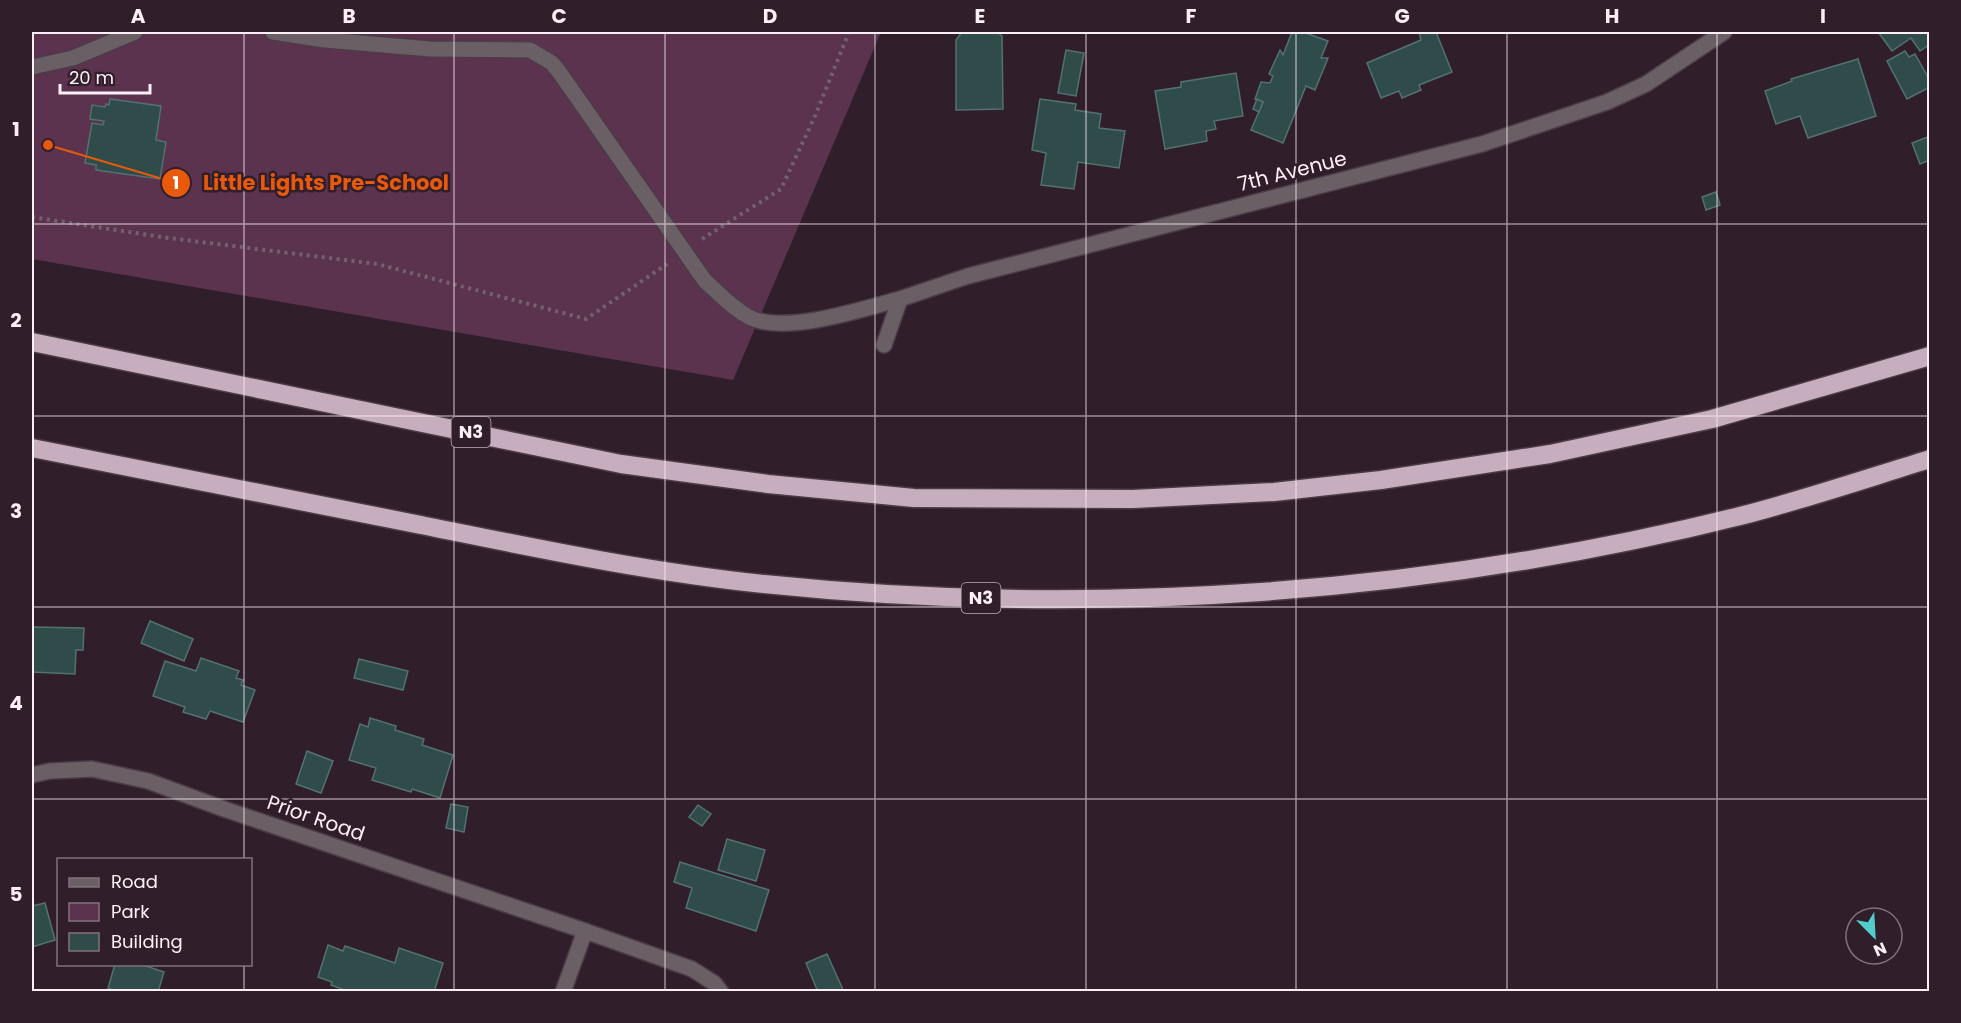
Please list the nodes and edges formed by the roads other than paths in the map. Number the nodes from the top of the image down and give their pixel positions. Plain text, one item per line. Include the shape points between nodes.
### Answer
1 (135, 32) edge
2 (273, 32) edge
3 (1724, 32) edge
4 (32, 67) edge
5 (900, 299) junction
6 (32, 342) edge
7 (884, 345) dead end
8 (1929, 356) edge
9 (32, 448) edge
10 (1929, 459) edge
11 (32, 775) edge
12 (585, 931) junction
13 (563, 992) edge
14 (721, 992) edge

1 - 4 street via 73,58
2 - 5 street, 7th Avenue via 430,49 531,50 560,73 705,281 736,309 754,319 798,322
3 - 5 street, 7th Avenue via 1646,84 1607,102 1482,144 968,276
5 - 7 street
6 - 8 highway, N3 via 621,464 914,498 1133,499 1274,492 1381,480 1550,454 1712,419
9 - 10 highway, N3 via 624,566 891,595 1026,600 1156,598 1301,589 1450,573 1606,546 1747,514
11 - 12 street, Prior Road via 92,769 148,781
12 - 13 street
12 - 14 street, Prior Road via 692,969

